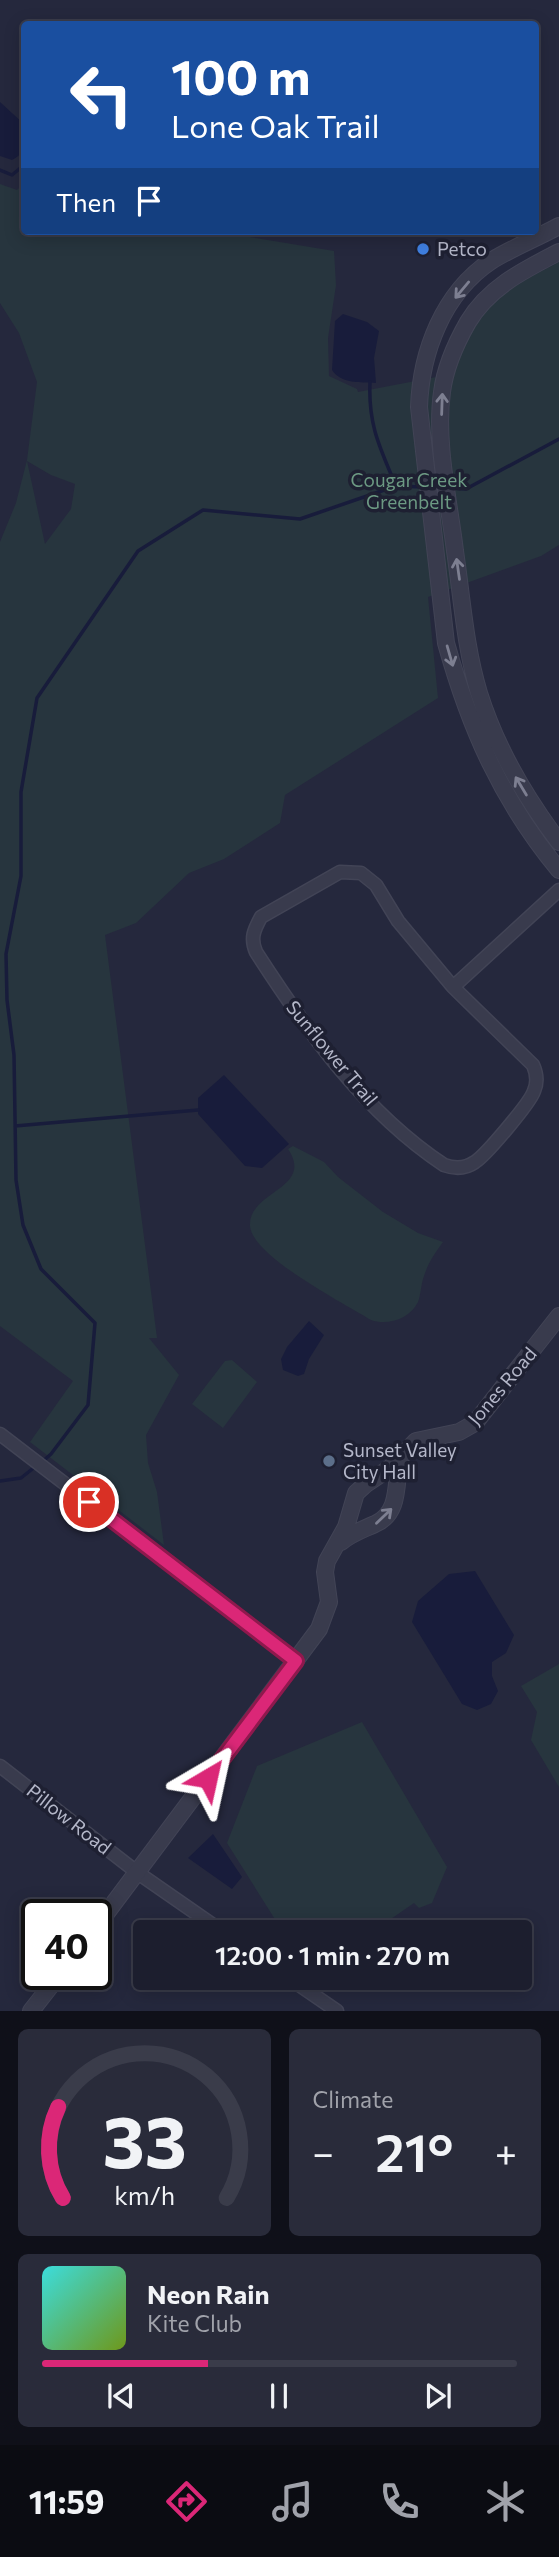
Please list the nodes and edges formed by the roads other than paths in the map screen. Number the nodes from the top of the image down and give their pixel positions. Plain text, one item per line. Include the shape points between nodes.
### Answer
1 (559, 226) edge
2 (559, 251) edge
3 (559, 842) edge
4 (559, 870) edge
5 (559, 890) edge
6 (453, 987) junction
7 (559, 1316) edge
8 (0, 1434) edge
9 (400, 1459) junction
10 (333, 1548) junction
11 (296, 1661) junction
12 (0, 1766) edge
13 (138, 1873) junction
14 (112, 1906) edge
15 (206, 1920) edge
16 (47, 1990) edge
17 (306, 1990) edge
18 (31, 2011) edge
19 (337, 2011) edge

1 -> 4 street via 491,261 461,290 436,328 419,391 446,643 470,720 511,805
3 -> 2 street via 519,784 478,692 441,432 442,391 449,363 469,321 488,296 511,277
5 - 6 street
6 - 6 street, Sunflower Trail via 398,921 376,886 361,873 340,872 330,877 277,906 261,917 254,929 256,952 300,1020 335,1063 403,1132 444,1164 461,1168 481,1157 532,1097 537,1081 529,1059
7 - 9 street, Jones Road via 475,1423 459,1432 416,1441
8 - 11 street
9 - 10 street, Jones Road via 356,1493 349,1519
10 -> 9 street via 390,1512
10 - 11 street, Jones Road via 325,1572 327,1613
11 - 13 street, Jones Road
12 - 13 street, Pillow Road
13 - 14 street, Jones Road
13 - 15 street, Pillow Road
16 - 18 street
17 - 19 street

